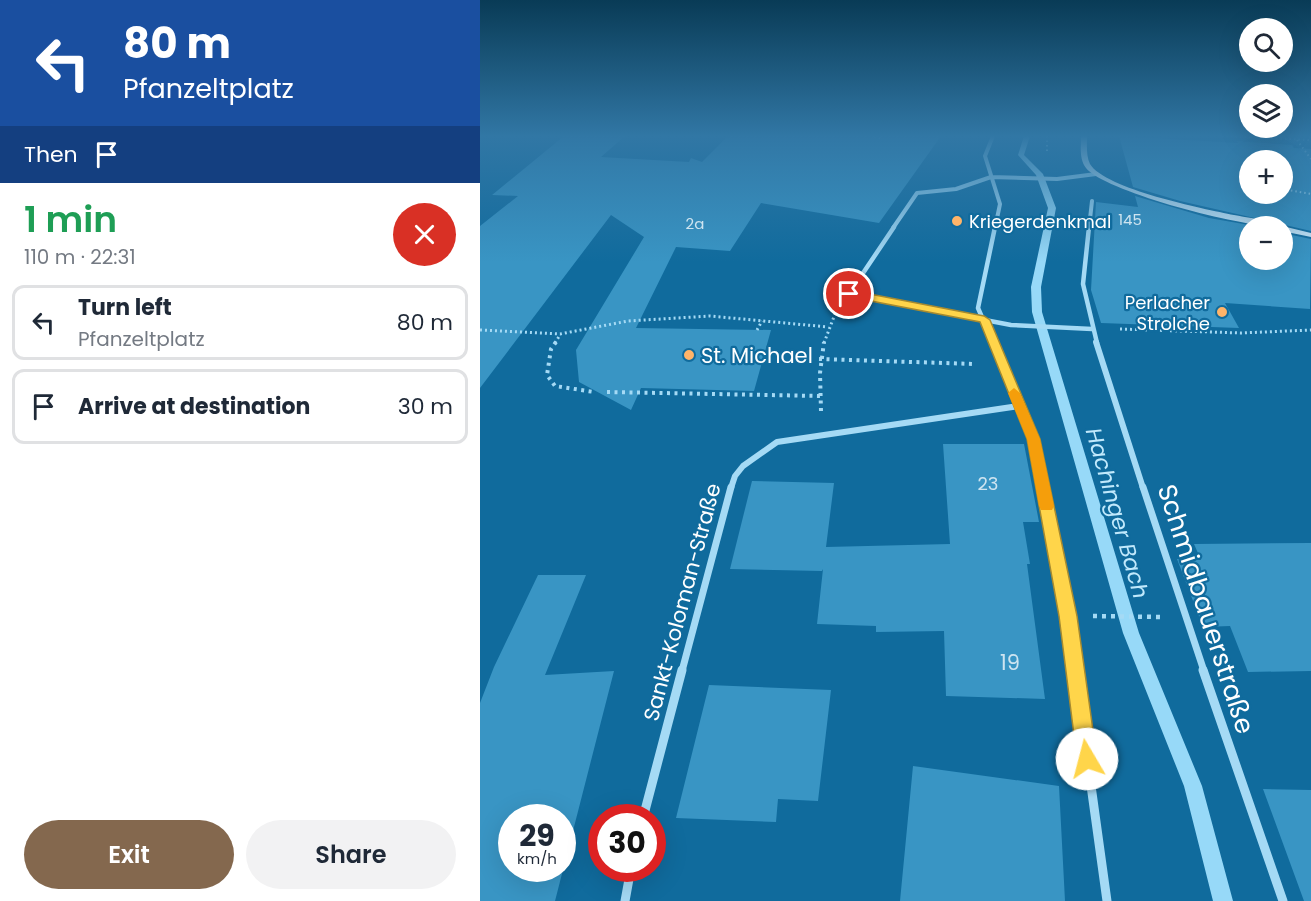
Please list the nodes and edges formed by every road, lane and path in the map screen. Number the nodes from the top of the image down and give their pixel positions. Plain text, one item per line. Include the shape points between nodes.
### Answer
1 (988, 178) edge
2 (991, 178) edge
3 (1102, 178) edge
4 (1293, 191) edge
5 (1311, 194) edge
6 (1092, 201) dead end
7 (1239, 217) edge
8 (1293, 231) edge
9 (1311, 235) edge
10 (849, 294) junction
11 (984, 320) junction
12 (762, 321) junction
13 (828, 327) junction
14 (1092, 329) junction
15 (480, 330) edge
16 (757, 330) dead end
17 (1311, 330) edge
18 (560, 334) junction
19 (819, 359) junction
20 (1003, 365) junction
21 (594, 392) dead end
22 (607, 392) dead end
23 (821, 396) junction
24 (1019, 406) junction
25 (826, 435) junction
26 (1103, 616) dead end
27 (1142, 617) dead end
28 (647, 804) edge
29 (628, 882) edge
30 (625, 901) edge
31 (1107, 901) edge
32 (1283, 901) edge

1 - 10 street via 956,189 916,193
2 - 11 street via 1000,204 978,308
3 - 7 main road via 1136,191
4 - 5 path
6 - 14 street, Schmidbauerstraße via 1083,284
8 - 9 main road
10 - 11 street
10 - 13 path
11 - 14 street
11 - 20 street
12 - 13 path
12 - 16 path
12 - 18 path via 710,316 628,321
13 - 19 path
14 - 17 path via 1241,333
14 - 32 street, Schmidbauerstraße via 1185,617
15 - 18 path
18 - 21 path via 551,349 547,375 555,386
19 - 20 path
19 - 23 path
20 - 24 street
22 - 23 path
23 - 25 path
24 - 25 street, Sankt-Koloman-Straße
24 - 31 street via 1034,439 1068,616
25 - 28 street, Sankt-Koloman-Straße via 777,442 754,456 735,476
26 - 27 path
29 - 30 street

